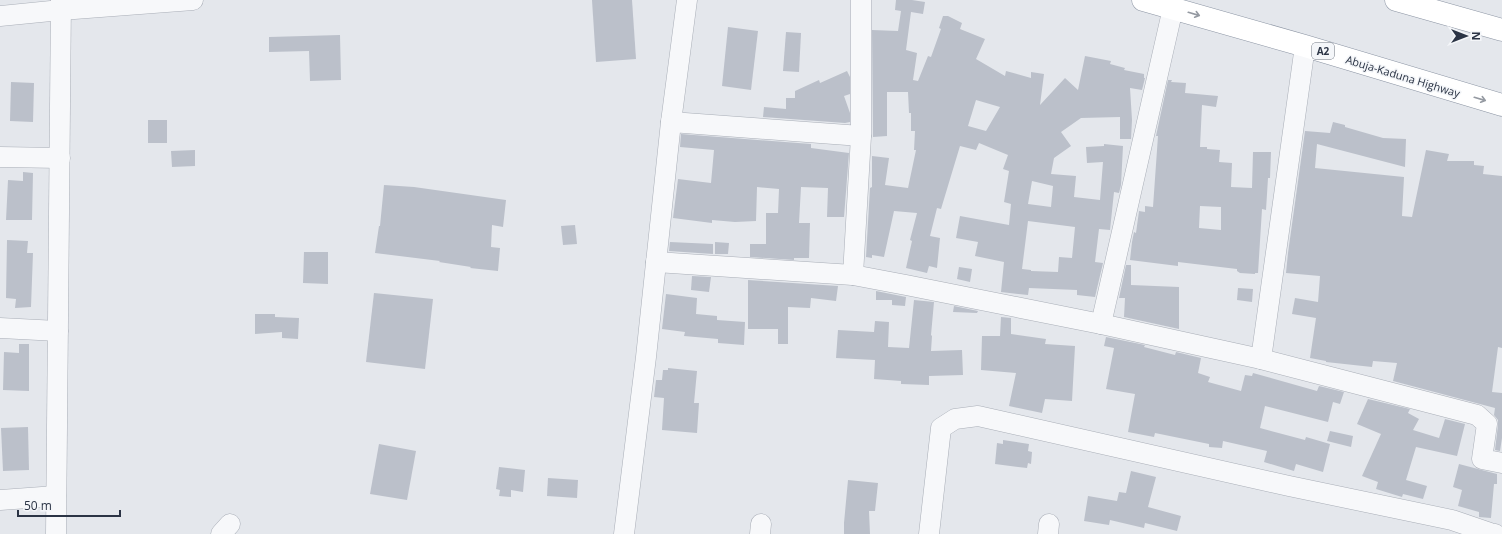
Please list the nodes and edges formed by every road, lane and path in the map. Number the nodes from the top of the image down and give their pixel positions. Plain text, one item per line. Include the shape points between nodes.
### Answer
1 (193, 0) edge
2 (687, 0) edge
3 (861, 0) edge
4 (1143, 0) edge
5 (1396, 0) edge
6 (1424, 3) edge
7 (61, 5) edge
8 (1173, 8) junction
9 (0, 16) edge
10 (1502, 30) edge
11 (1305, 46) junction
12 (1502, 105) edge
13 (671, 122) junction
14 (861, 136) junction
15 (0, 157) edge
16 (60, 158) junction
17 (656, 262) junction
18 (853, 275) junction
19 (1102, 324) junction
20 (0, 328) edge
21 (58, 331) junction
22 (1261, 359) junction
23 (1502, 463) edge
24 (56, 496) junction
25 (0, 500) edge
26 (56, 534) edge
27 (624, 534) edge
28 (929, 534) edge
29 (1495, 534) edge

1 - 7 street
2 - 13 street
3 - 14 street
4 - 8 highway, Abuja-Kaduna Highway / A2
5 - 6 highway
6 - 10 highway
7 - 9 street
7 - 16 street
8 -> 11 highway, Abuja-Kaduna Highway / A2
8 - 19 street
11 -> 12 highway, Abuja-Kaduna Highway / A2
11 - 22 street
13 - 14 street
13 - 17 street
14 - 18 street
15 - 16 street
16 - 21 street
17 - 18 street
17 - 27 street
18 - 19 street
19 - 22 street
20 - 21 street
21 - 24 street
22 - 23 street via 1477,414 1487,424 1482,458
24 - 25 street
24 - 26 street
28 - 29 street via 941,428 955,419 978,416 1452,520

